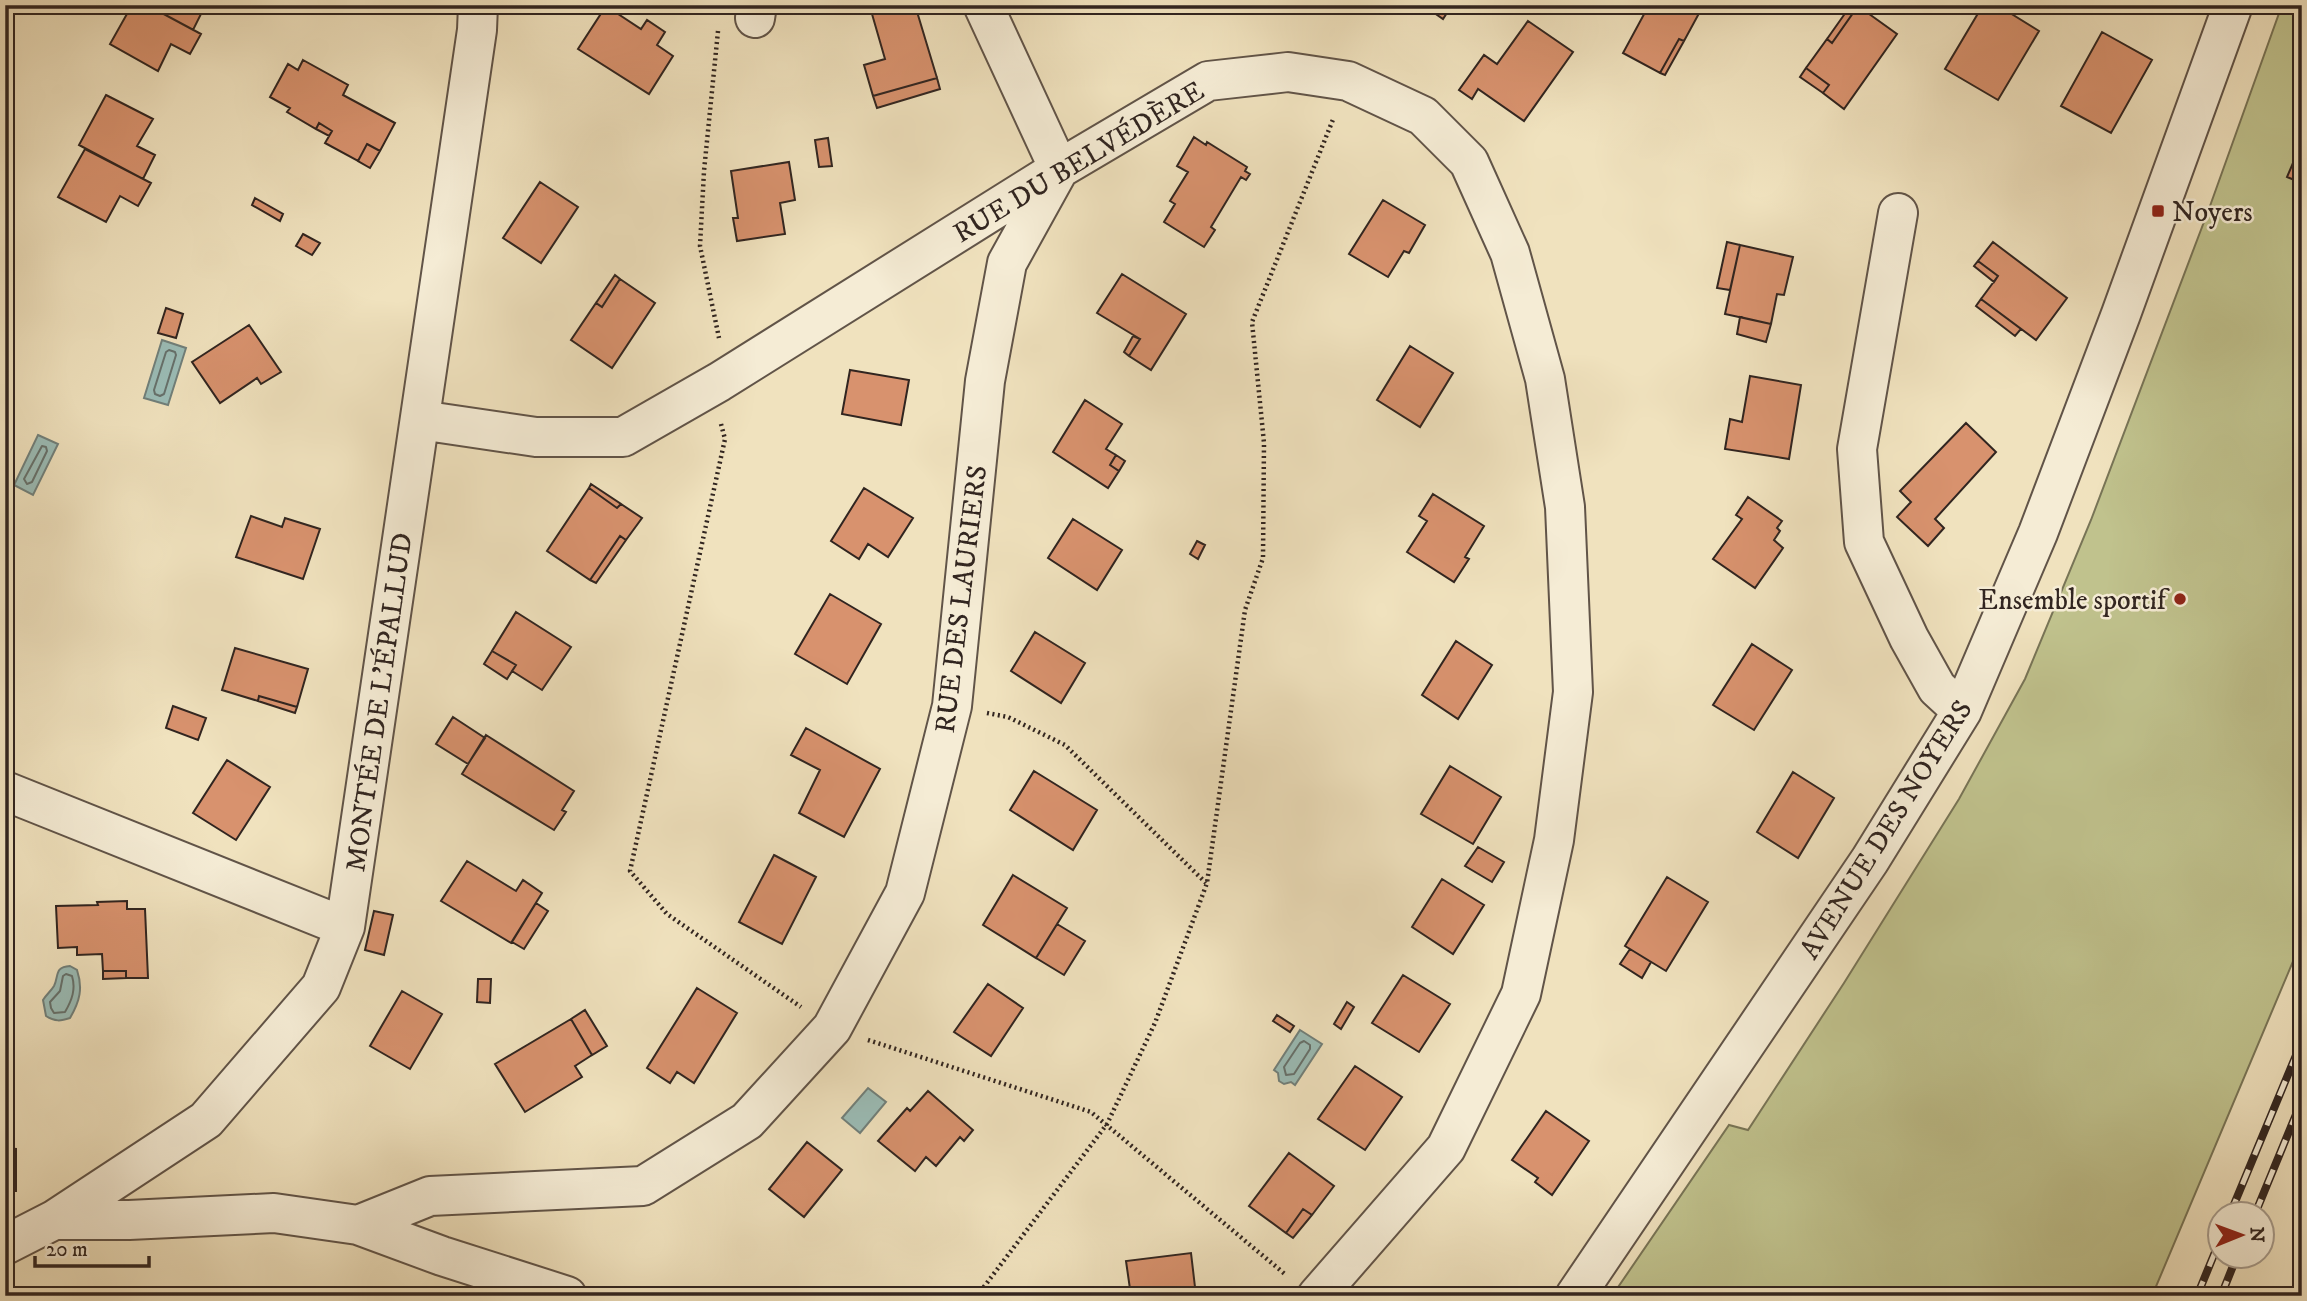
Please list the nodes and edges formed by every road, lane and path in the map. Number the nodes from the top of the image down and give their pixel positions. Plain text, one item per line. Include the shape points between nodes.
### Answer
1 (478, 5) edge
2 (983, 5) edge
3 (2233, 5) edge
4 (743, 17) edge
5 (1348, 81) junction
6 (1059, 169) junction
7 (1898, 213) dead end
8 (722, 351) dead end
9 (720, 417) dead end
10 (420, 420) junction
11 (952, 706) junction
12 (1962, 711) junction
13 (5, 791) edge
14 (1207, 883) junction
15 (345, 927) junction
16 (832, 1028) junction
17 (1107, 1124) junction
18 (54, 1220) junction
19 (358, 1225) junction
20 (5, 1245) edge
21 (1303, 1287) edge
22 (567, 1296) edge
23 (977, 1296) edge
24 (1575, 1296) edge

1 - 10 street, MONTÉE DE L'ÉPALLUD
2 - 6 street
3 - 12 street, AVENUE DES NOYERS via 2038,533
4 - 8 path via 704,171 700,246
5 - 6 street, RUE DU BELVÉDÈRE via 1288,72 1208,81
5 - 14 path via 1252,322 1264,443 1263,558 1245,610
5 - 21 street, RUE DU BELVÉDÈRE via 1423,116 1469,162 1510,253 1545,379 1565,507 1573,692 1555,840 1521,993 1446,1149
6 - 10 street, RUE DU BELVÉDÈRE via 719,382 622,437 536,437
6 - 11 street, RUE DES LAURIERS via 1007,263 985,381
7 - 12 street via 1857,449 1864,542 1937,688
9 - 16 path via 725,439 630,871 667,914
10 - 15 street, MONTÉE DE L'ÉPALLUD
11 - 14 path via 1008,717 1065,745
11 - 16 street, RUE DES LAURIERS via 905,893
12 - 24 street, AVENUE DES NOYERS via 1870,860
13 - 15 street
14 - 17 path via 1155,1023
15 - 18 street, MONTÉE DE L'ÉPALLUD via 321,987 206,1120
16 - 17 path via 1091,1112
16 - 19 street, RUE DES LAURIERS via 747,1121 643,1185 430,1196
17 - 21 path
17 - 23 path
18 - 19 street via 274,1213
18 - 20 street, MONTÉE DE L'ÉPALLUD
19 - 22 street

